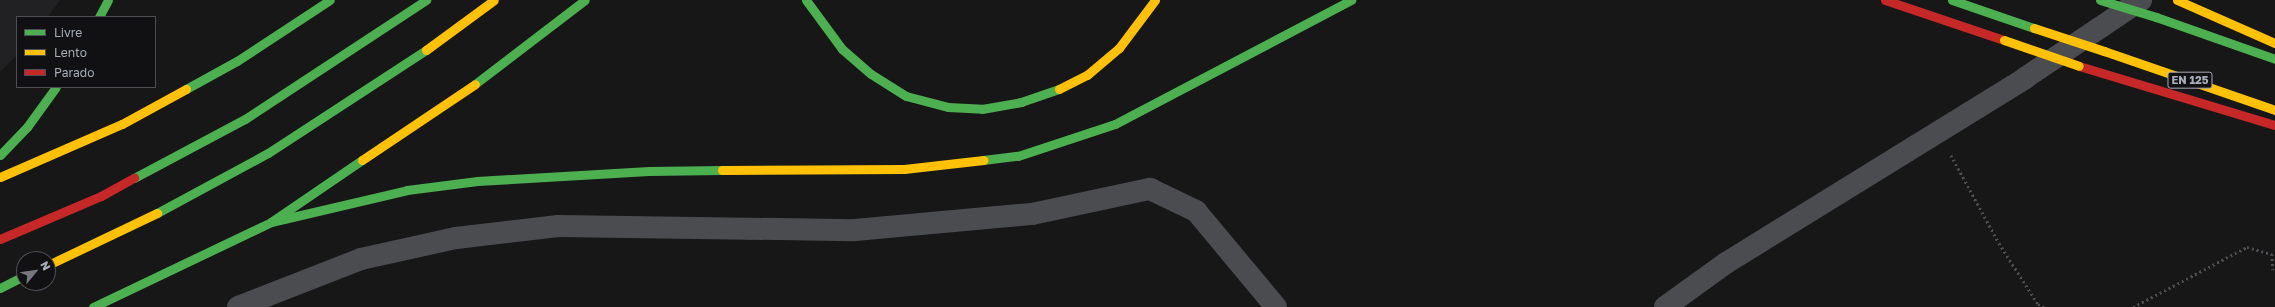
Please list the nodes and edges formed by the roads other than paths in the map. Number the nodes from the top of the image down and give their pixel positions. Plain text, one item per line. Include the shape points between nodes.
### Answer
1 (108, 0) edge
2 (330, 0) edge
3 (426, 0) edge
4 (494, 0) edge
5 (584, 0) edge
6 (806, 0) edge
7 (1155, 0) edge
8 (1351, 0) edge
9 (1885, 0) edge
10 (1952, 0) edge
11 (2100, 0) edge
12 (2140, 0) edge
13 (2177, 0) edge
14 (100, 16) edge
15 (2275, 43) edge
16 (2275, 59) edge
17 (55, 88) edge
18 (2275, 110) edge
19 (2275, 125) edge
20 (0, 154) edge
21 (0, 177) edge
22 (271, 222) junction
23 (0, 239) edge
24 (56, 261) edge
25 (16, 280) edge
26 (0, 288) edge
27 (93, 307) edge
28 (238, 307) edge
29 (1276, 307) edge
30 (1665, 307) edge

1 - 14 main road
2 - 21 main road via 237,61 122,124
3 - 23 main road via 245,119 101,196
4 - 24 main road via 427,49 268,153 129,228
5 - 22 main road via 481,80
6 - 7 main road via 842,49 872,74 906,96 948,107 982,109 1028,100 1057,90 1087,75 1119,48
8 - 22 main road via 1115,124 1018,156 904,169 634,171 477,181 407,190
9 - 19 main road, bridge via 2078,66
10 - 18 main road, EN 125, bridge
11 - 16 main road, bridge
12 - 30 street via 2025,78 1726,263
13 - 15 main road
17 - 20 main road via 27,127
22 - 27 main road
25 - 26 main road
28 - 29 street via 361,259 456,238 558,226 855,230 1032,214 1150,189 1196,211

